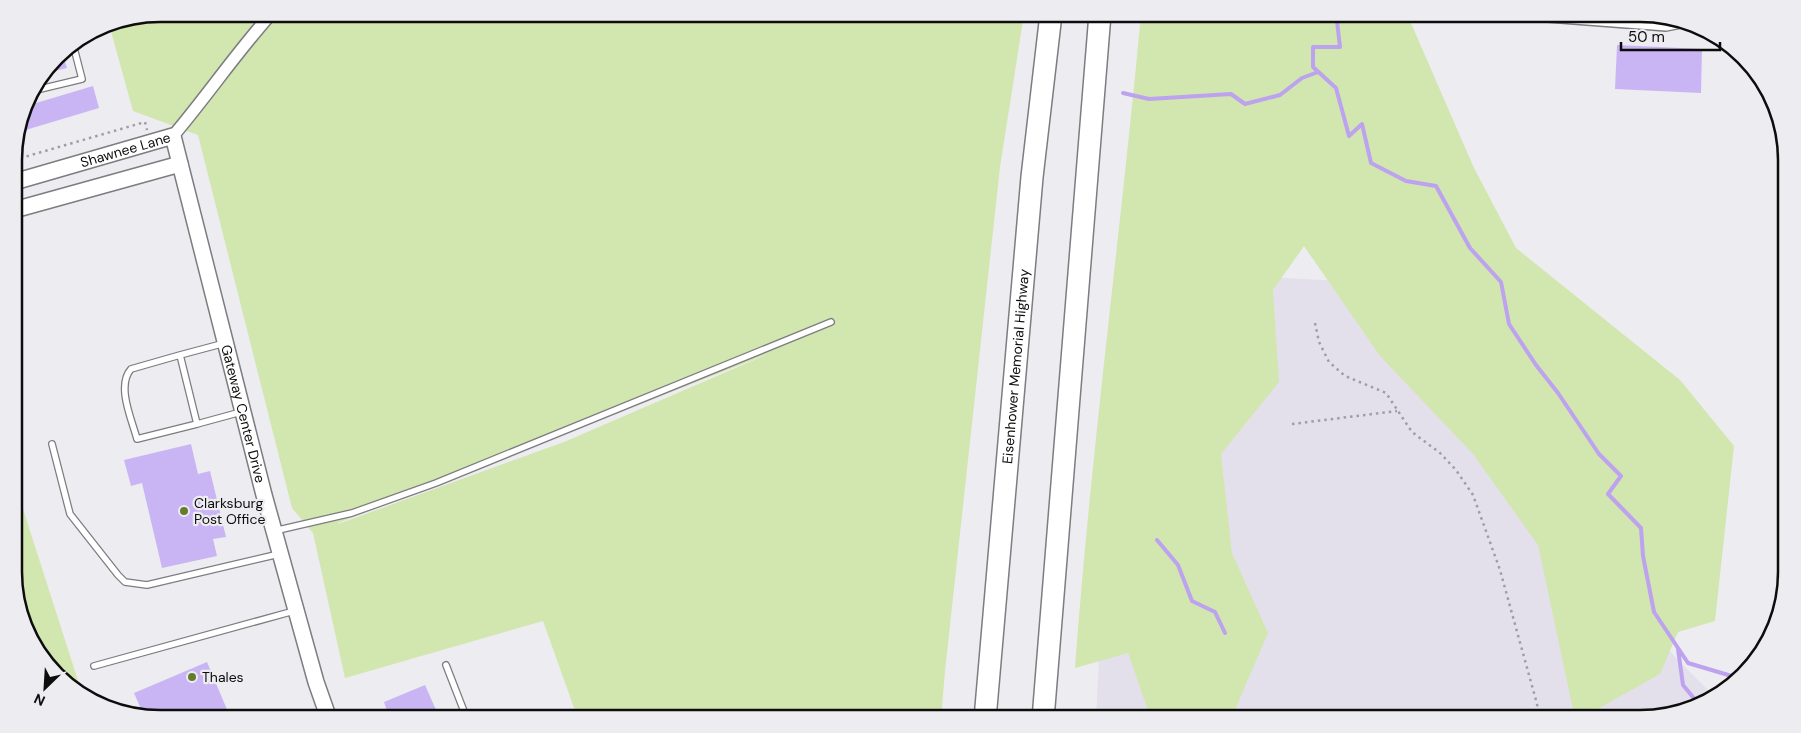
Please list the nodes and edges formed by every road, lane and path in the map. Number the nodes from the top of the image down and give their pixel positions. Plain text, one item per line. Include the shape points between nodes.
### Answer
1 (264, 22) edge
2 (1050, 22) edge
3 (1099, 22) edge
4 (1626, 22) edge
5 (1664, 25) edge
6 (75, 52) edge
7 (43, 88) edge
8 (173, 136) junction
9 (180, 164) junction
10 (23, 179) edge
11 (23, 208) edge
12 (831, 322) dead end
13 (1315, 324) dead end
14 (227, 342) junction
15 (180, 355) junction
16 (244, 412) junction
17 (1397, 412) junction
18 (197, 424) junction
19 (1292, 424) dead end
20 (52, 444) dead end
21 (274, 531) junction
22 (281, 554) junction
23 (296, 611) junction
24 (446, 665) dead end
25 (94, 666) dead end
26 (326, 710) edge
27 (464, 710) edge
28 (986, 710) edge
29 (1044, 710) edge
30 (1538, 710) edge

1 - 8 street, Shawnee Lane
2 - 28 highway, Eisenhower Memorial Highway via 1032,177
3 - 29 highway
4 - 5 street
6 - 7 lane via 82,79
8 - 9 street, Gateway Center Drive
8 - 10 street, Shawnee Lane
9 - 11 street, Shawnee Lane
9 - 14 street, Gateway Center Drive
12 - 21 lane via 436,483 352,513
13 - 17 path via 1319,342 1332,366 1345,376 1386,393
14 - 15 lane
14 - 16 street, Gateway Center Drive
15 - 18 lane
15 - 18 lane via 131,369 126,374 124,385 137,439
16 - 18 lane
16 - 21 street, Gateway Center Drive
17 - 19 path
17 - 30 path via 1412,432 1456,470 1473,495 1500,570
20 - 22 lane via 70,514 125,582 147,584
21 - 22 street, Gateway Center Drive
22 - 23 street, Gateway Center Drive
23 - 25 lane
23 - 26 street, Gateway Center Drive
24 - 27 lane

